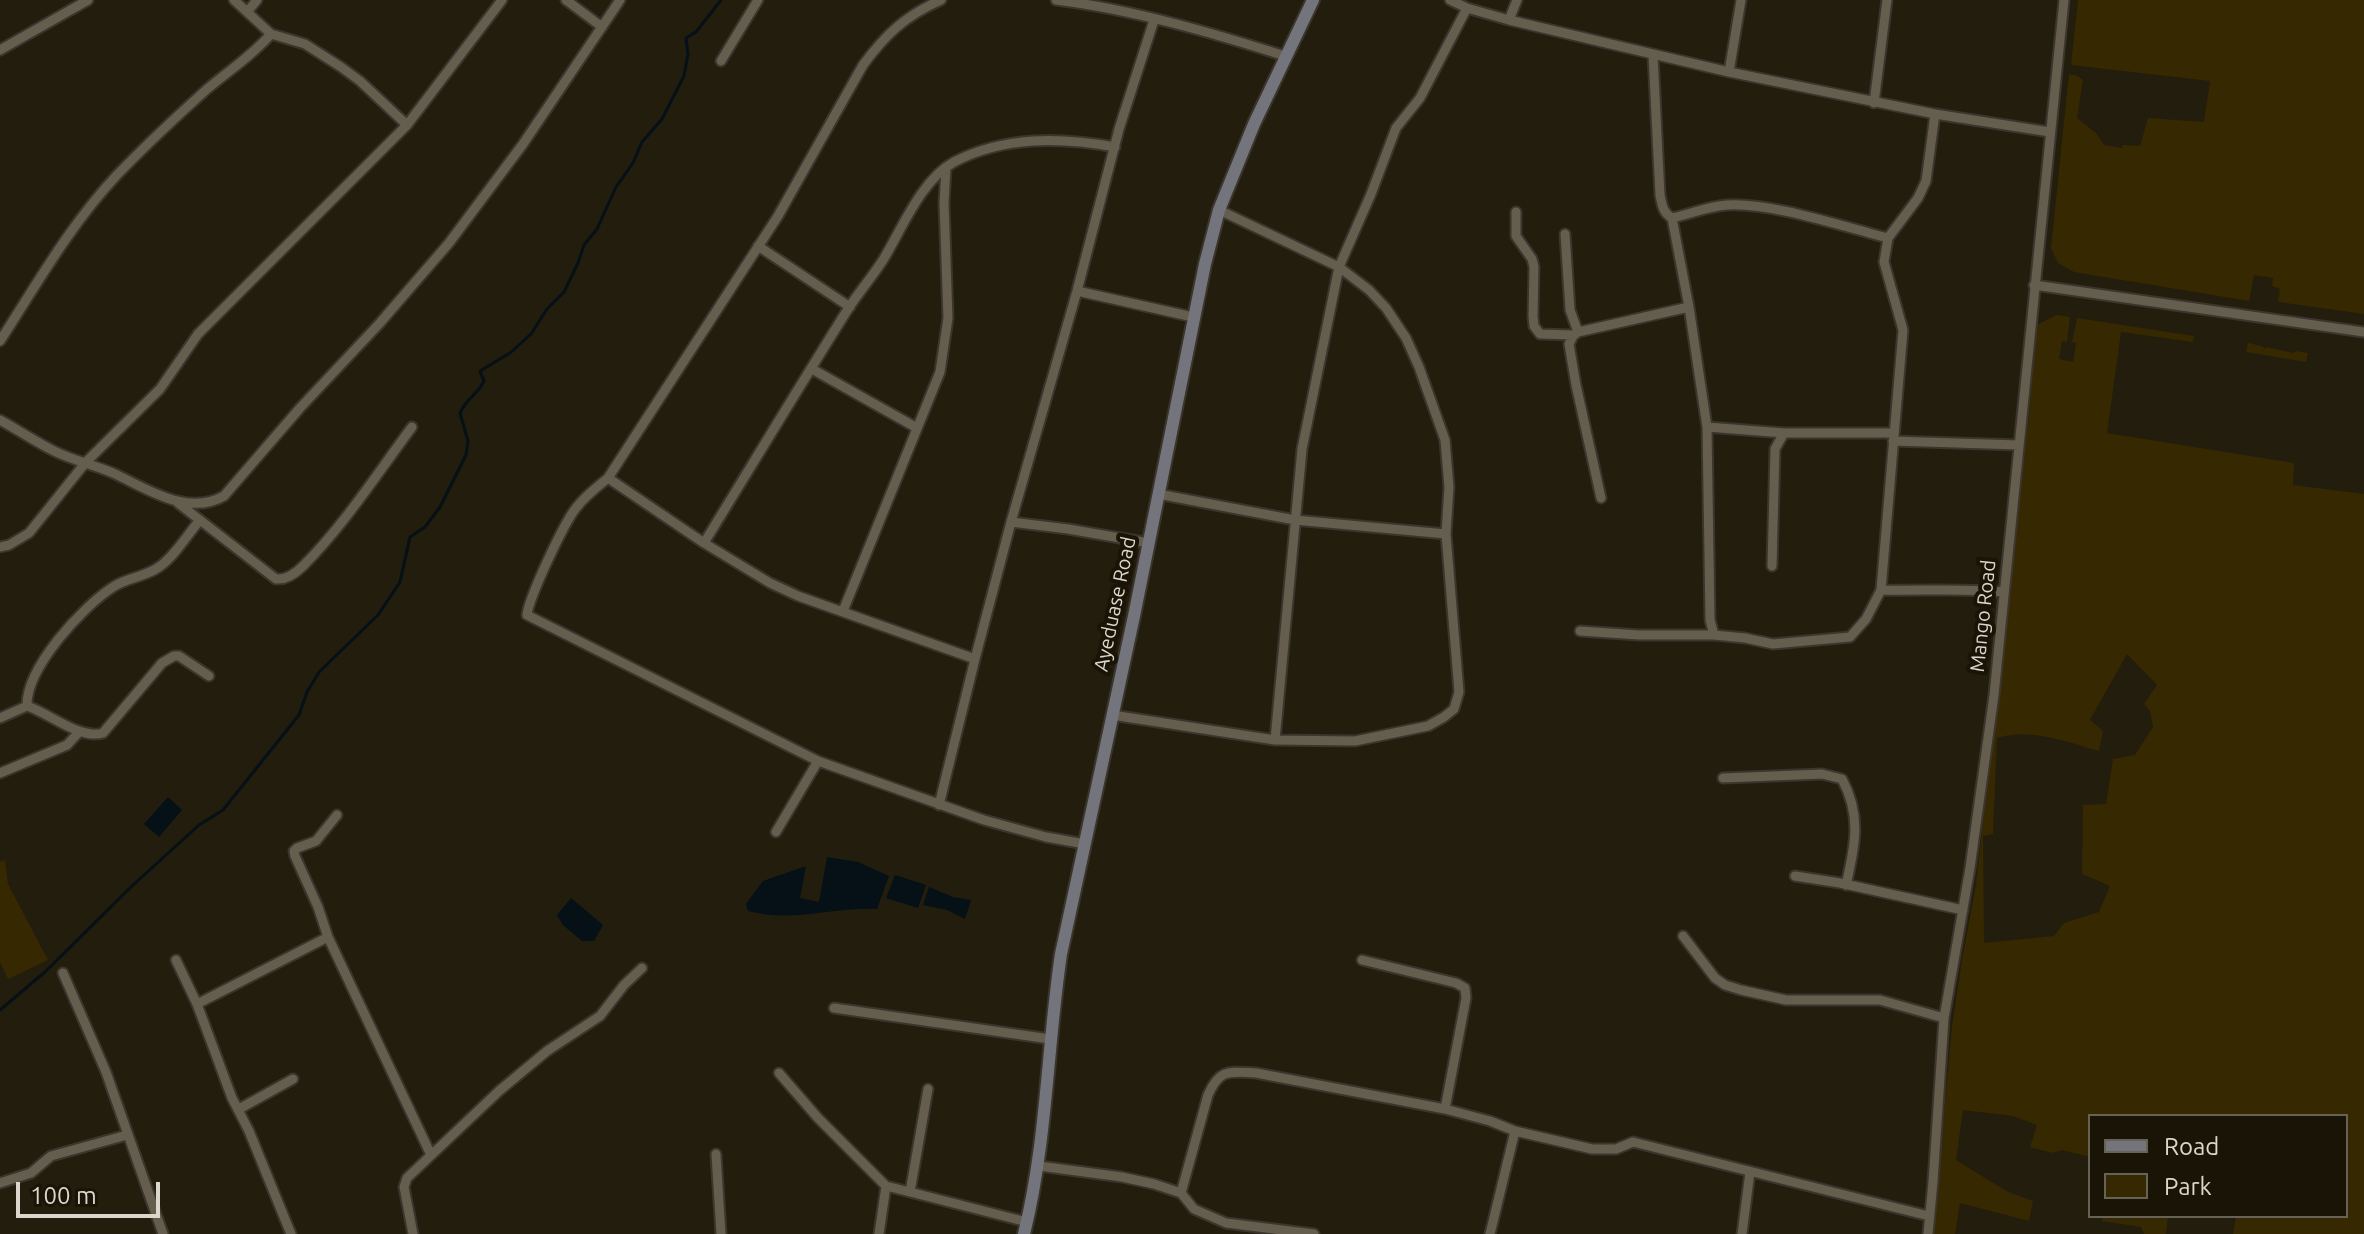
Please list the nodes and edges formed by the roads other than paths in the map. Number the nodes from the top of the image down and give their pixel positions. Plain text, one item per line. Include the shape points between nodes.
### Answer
1 (88, 0) edge
2 (234, 0) edge
3 (257, 0) edge
4 (487, 0) edge
5 (566, 0) edge
6 (620, 0) edge
7 (758, 0) edge
8 (941, 0) edge
9 (1056, 0) edge
10 (1313, 0) edge
11 (1450, 0) edge
12 (1517, 0) edge
13 (1741, 0) edge
14 (1887, 0) edge
15 (2064, 0) edge
16 (1074, 1) edge
17 (499, 3) edge
18 (1112, 4) edge
19 (1467, 8) junction
20 (248, 11) junction
21 (1154, 20) junction
22 (1509, 20) junction
23 (602, 27) junction
24 (271, 34) junction
25 (0, 50) edge
26 (1653, 55) junction
27 (1285, 56) junction
28 (721, 61) dead end
29 (1729, 72) junction
30 (1874, 103) junction
31 (1935, 114) junction
32 (407, 125) junction
33 (2050, 132) junction
34 (1115, 147) junction
35 (946, 168) junction
36 (1219, 210) junction
37 (1516, 212) dead end
38 (1672, 218) junction
39 (1565, 234) dead end
40 (1888, 238) junction
41 (758, 246) junction
42 (1339, 267) junction
43 (2034, 285) junction
44 (1077, 291) junction
45 (850, 307) junction
46 (1689, 307) junction
47 (1193, 317) junction
48 (2364, 332) edge
49 (1576, 333) junction
50 (0, 341) edge
51 (812, 369) junction
52 (0, 420) edge
53 (412, 427) dead end
54 (1707, 427) junction
55 (917, 428) junction
56 (1784, 433) junction
57 (1894, 437) junction
58 (2019, 445) junction
59 (86, 462) junction
60 (608, 478) junction
61 (1158, 494) junction
62 (1601, 498) dead end
63 (174, 500) junction
64 (200, 520) junction
65 (1295, 520) junction
66 (1011, 522) junction
67 (1446, 534) junction
68 (704, 543) junction
69 (1149, 543) junction
70 (0, 547) edge
71 (1772, 566) dead end
72 (1881, 590) junction
73 (2003, 592) junction
74 (843, 611) junction
75 (1580, 631) dead end
76 (1714, 635) junction
77 (975, 659) junction
78 (209, 676) dead end
79 (27, 706) junction
80 (1112, 715) junction
81 (0, 718) edge
82 (79, 732) junction
83 (1275, 740) junction
84 (818, 761) junction
85 (0, 773) edge
86 (1723, 778) dead end
87 (939, 805) junction
88 (337, 815) dead end
89 (776, 832) dead end
90 (1085, 844) junction
91 (1795, 876) dead end
92 (1846, 885) junction
93 (1963, 910) junction
94 (1683, 936) dead end
95 (328, 937) junction
96 (176, 960) dead end
97 (1362, 960) dead end
98 (642, 968) dead end
99 (63, 973) dead end
100 (197, 1004) junction
101 (834, 1008) dead end
102 (1944, 1018) junction
103 (1050, 1039) junction
104 (779, 1073) dead end
105 (293, 1079) dead end
106 (928, 1089) dead end
107 (239, 1109) junction
108 (1445, 1109) junction
109 (1515, 1131) junction
110 (127, 1135) junction
111 (716, 1154) dead end
112 (431, 1155) junction
113 (1039, 1166) junction
114 (1750, 1172) junction
115 (0, 1183) edge
116 (886, 1186) junction
117 (910, 1192) junction
118 (1181, 1193) junction
119 (1929, 1216) junction
120 (1026, 1228) edge
121 (163, 1234) edge
122 (291, 1234) edge
123 (413, 1234) edge
124 (721, 1234) edge
125 (879, 1234) edge
126 (1314, 1234) edge
127 (1490, 1234) edge
128 (1742, 1234) edge
129 (1928, 1234) edge

1 - 25 street
2 - 20 street
3 - 20 street
4 - 17 street
5 - 23 street
6 - 23 street
7 - 28 street
8 - 41 street via 898,24 871,54
9 - 16 street
10 - 27 street, Ayeduase Road
11 - 19 street
12 - 22 street
13 - 29 street
14 - 30 street
15 - 33 street, Mango Road
16 - 18 street
17 - 32 street
18 - 21 street
19 - 22 street
19 - 42 street via 1420,98 1396,128
20 - 24 street
21 - 27 street
21 - 34 street
22 - 26 street
23 - 63 street via 449,243 224,496 202,503
24 - 32 street via 305,44 341,67
24 - 50 street via 95,199
26 - 29 street
26 - 38 street via 1660,195
27 - 36 street, Ayeduase Road
29 - 30 street
30 - 31 street
31 - 33 street
31 - 40 street via 1926,181
32 - 59 street via 198,334 160,389
33 - 43 street, Mango Road
34 - 35 street via 1055,139 1003,144
34 - 44 street
35 - 45 street via 924,190
35 - 55 street via 947,329 940,372
36 - 42 street
36 - 47 street, Ayeduase Road
37 - 49 street via 1516,236 1534,267 1534,326 1540,334
38 - 40 street via 1741,205
38 - 46 street
39 - 49 street
40 - 57 street via 1884,262 1903,330
41 - 45 street
41 - 60 street
42 - 65 street via 1302,449
42 - 67 street via 1386,308 1419,367 1445,440
43 - 48 street
43 - 58 street, Mango Road
44 - 47 street
44 - 66 street
45 - 51 street
46 - 49 street
46 - 54 street
47 - 61 street, Ayeduase Road
49 - 62 street via 1569,344
51 - 55 street
51 - 68 street
52 - 59 street via 56,452
53 - 64 street via 303,566 285,579 276,579
54 - 56 street
54 - 76 street
55 - 74 street
56 - 57 street
56 - 71 street via 1775,449
57 - 58 street
57 - 72 street
58 - 73 street, Mango Road
59 - 63 street
59 - 70 street via 29,533
60 - 68 street
60 - 84 street via 574,510 527,615
61 - 65 street
61 - 69 street, Ayeduase Road
63 - 64 street
64 - 79 street via 162,565 113,587 73,622 29,685
65 - 67 street
65 - 83 street
66 - 69 street
66 - 77 street
67 - 83 street via 1459,692 1454,709 1428,726 1355,741
68 - 74 street via 770,583
69 - 80 street, Ayeduase Road
72 - 73 street
72 - 76 street via 1850,637 1773,644
73 - 93 street, Mango Road
74 - 77 street
75 - 76 street
77 - 87 street
78 - 82 street via 174,656 162,663 103,733
79 - 81 street
79 - 82 street
80 - 83 street
80 - 90 street, Ayeduase Road
82 - 85 street via 67,745
84 - 87 street
84 - 89 street
86 - 92 street via 1822,774 1842,779 1855,811
87 - 90 street
88 - 95 street via 316,841 294,851
90 - 103 street, Ayeduase Road via 1061,954
91 - 92 street
92 - 93 street
93 - 102 street, Mango Road
94 - 102 street via 1715,978 1733,987 1786,1000 1880,1000
95 - 100 street
95 - 112 street
96 - 100 street
97 - 108 street via 1465,988
98 - 112 street via 600,1016 547,1051
99 - 110 street
100 - 107 street
101 - 103 street
102 - 119 street, Mango Road
103 - 113 street, Ayeduase Road
104 - 116 street
105 - 107 street
106 - 117 street
107 - 122 street
108 - 109 street
108 - 118 street via 1256,1073 1223,1073 1208,1095
109 - 114 street via 1592,1149 1616,1149 1633,1142
109 - 127 street
110 - 115 street via 51,1156 31,1173
110 - 121 street
111 - 124 street
112 - 123 street via 404,1184
113 - 118 street via 1122,1177
113 - 120 street, Ayeduase Road
114 - 119 street
114 - 128 street
116 - 117 street
116 - 125 street
117 - 120 street
118 - 126 street via 1194,1209 1226,1223
119 - 129 street, Mango Road

